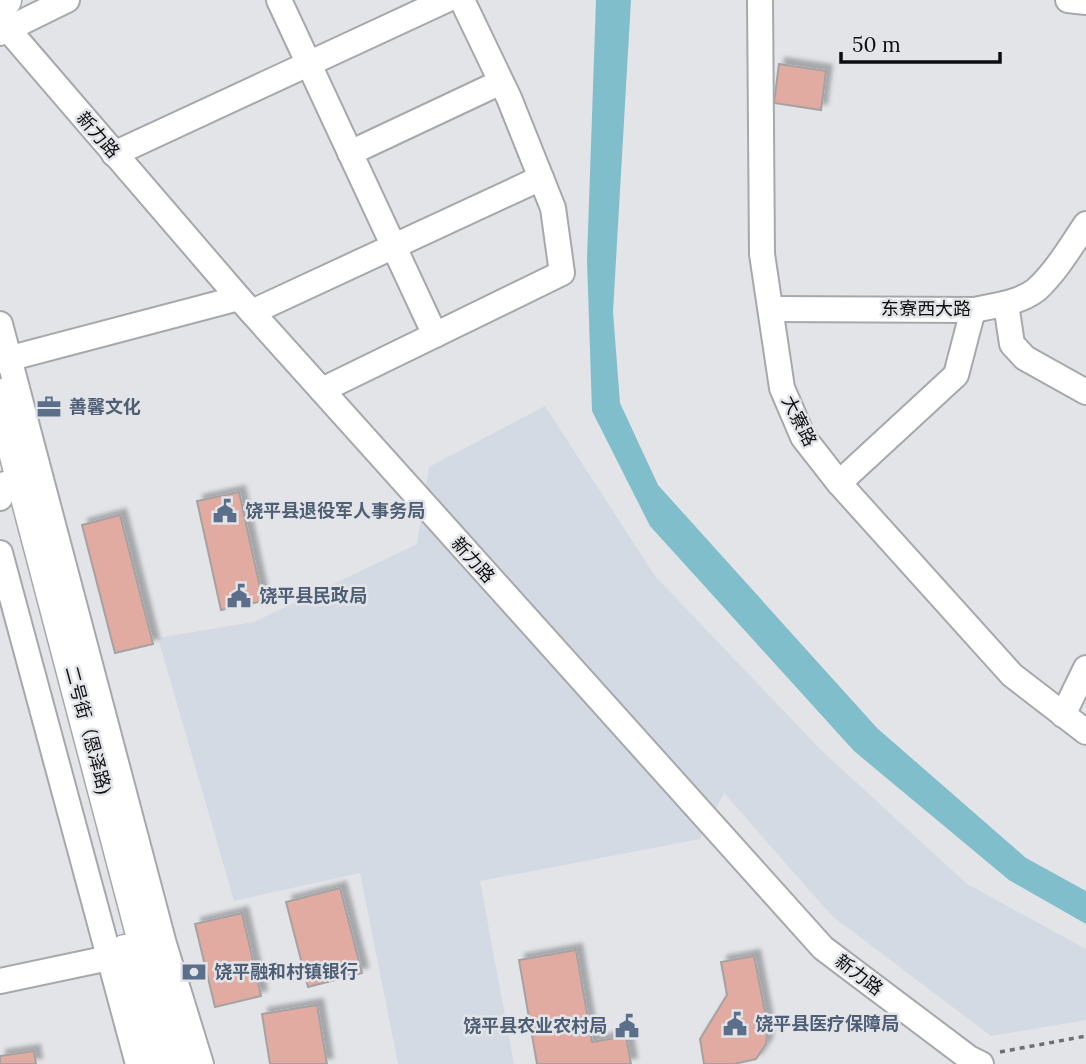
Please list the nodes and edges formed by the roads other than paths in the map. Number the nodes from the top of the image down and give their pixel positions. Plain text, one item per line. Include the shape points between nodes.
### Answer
1 (67, 0) edge
2 (279, 0) edge
3 (446, 0) edge
4 (462, 0) edge
5 (760, 0) edge
6 (1068, 0) edge
7 (1086, 2) edge
8 (3, 17) edge
9 (308, 64) junction
10 (501, 82) junction
11 (350, 153) junction
12 (114, 154) junction
13 (541, 178) junction
14 (1086, 224) edge
15 (394, 246) junction
16 (1006, 304) junction
17 (246, 305) junction
18 (772, 309) junction
19 (973, 310) junction
20 (0, 324) edge
21 (435, 335) junction
22 (5, 359) edge
23 (322, 390) junction
24 (1086, 392) edge
25 (0, 395) edge
26 (839, 483) junction
27 (9, 492) edge
28 (0, 552) edge
29 (1086, 668) edge
30 (1063, 715) junction
31 (1086, 732) edge
32 (117, 956) junction
33 (0, 981) edge
34 (975, 1061) edge
35 (138, 1064) edge
36 (157, 1064) edge
37 (182, 1064) edge
38 (201, 1064) edge

1 - 8 street
2 - 9 street
3 - 9 street
4 - 10 street
5 - 18 street, 大寮路 via 762,254
6 - 7 street
8 - 12 street, 新力路
9 - 11 street
9 - 12 street
10 - 11 street
10 - 13 street
11 - 15 street
12 - 17 street, 新力路
13 - 15 street
13 - 21 street via 553,208 562,273
14 - 16 street, 东寮西大路 via 1035,291
15 - 17 street
15 - 21 street
16 - 19 street, 东寮西大路
16 - 24 street via 1012,344 1024,358
17 - 22 street
17 - 23 street, 新力路
18 - 19 street, 东寮西大路
18 - 26 street, 大寮路 via 782,388 803,437
19 - 26 street via 956,375
20 - 22 street
21 - 23 street
22 - 38 street via 164,944
23 - 34 street, 新力路 via 823,948
25 - 27 main road, 二号街（恩泽路)
26 - 30 street, 大寮路 via 1012,675
27 - 32 main road, 二号街（恩泽路)
27 - 37 main road, 二号街（恩泽路)
28 - 32 street
29 - 30 street
30 - 31 street, 大寮路
32 - 33 street
32 - 35 street
32 - 36 main road, 二号街（恩泽路)

